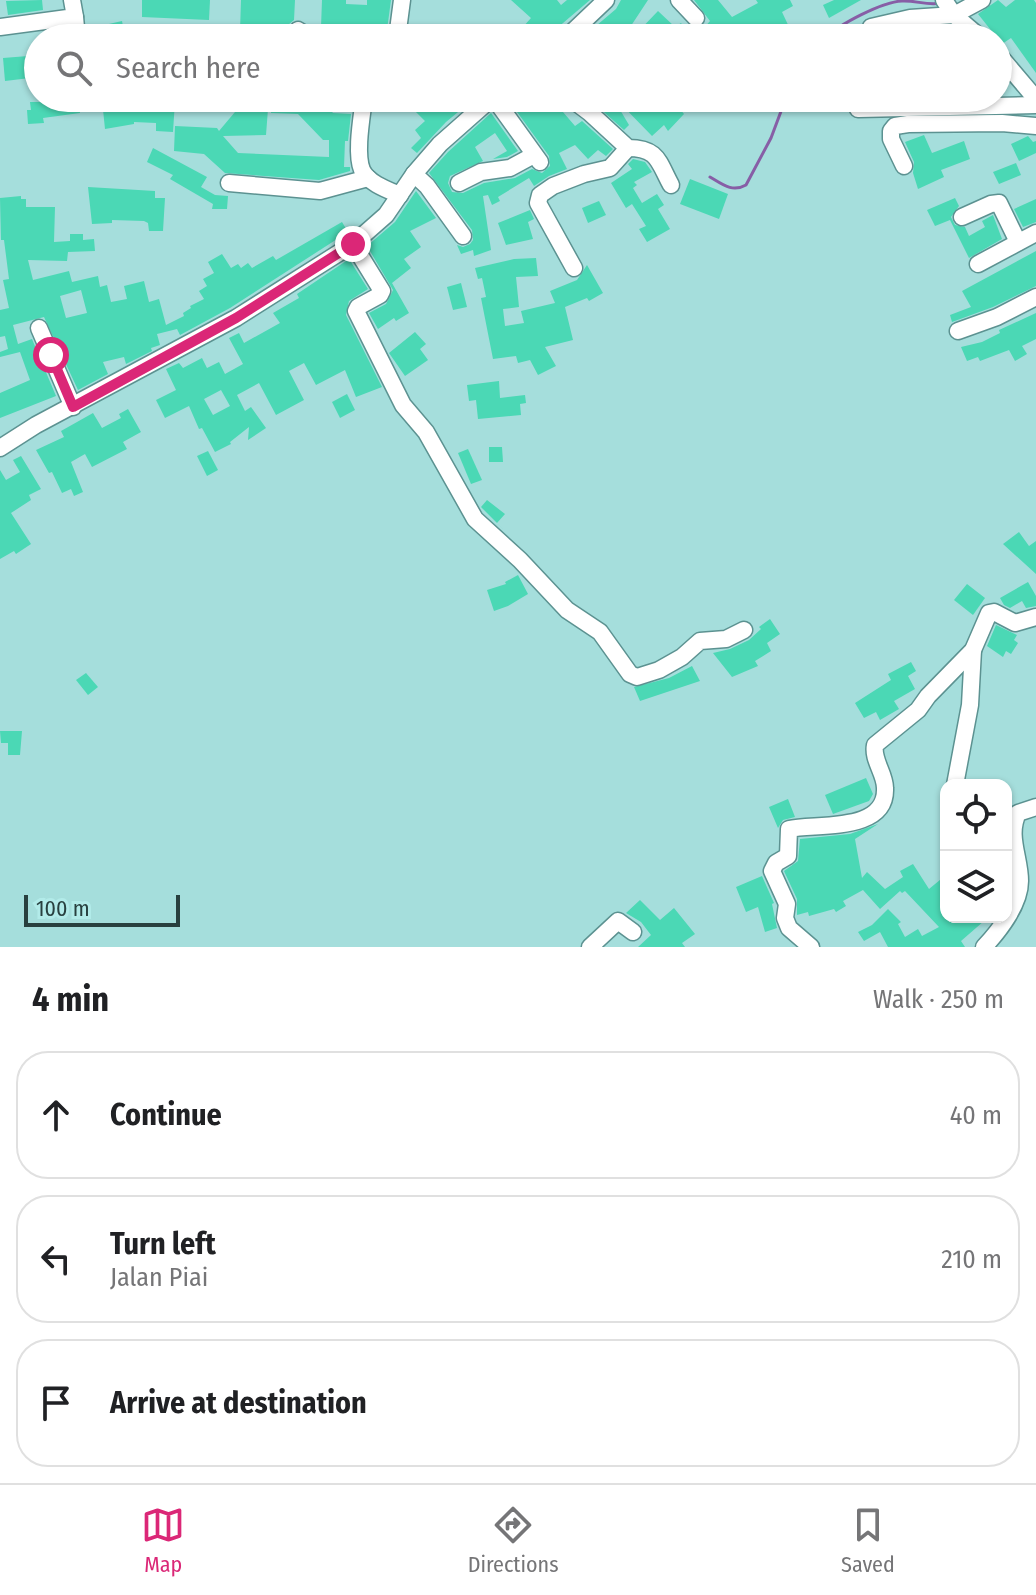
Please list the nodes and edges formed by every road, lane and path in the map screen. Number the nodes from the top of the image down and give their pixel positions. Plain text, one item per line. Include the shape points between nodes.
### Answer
1 (72, 0) edge
2 (402, 0) edge
3 (606, 0) edge
4 (679, 0) edge
5 (982, 0) edge
6 (950, 8) edge
7 (75, 17) junction
8 (696, 18) dead end
9 (76, 24) edge
10 (399, 24) edge
11 (581, 24) edge
12 (884, 24) edge
13 (967, 24) edge
14 (0, 27) edge
15 (1012, 71) edge
16 (1036, 99) edge
17 (1036, 105) edge
18 (1012, 106) edge
19 (363, 112) edge
20 (477, 112) edge
21 (503, 112) edge
22 (589, 112) edge
23 (1036, 126) edge
24 (628, 148) junction
25 (904, 166) dead end
26 (414, 174) junction
27 (368, 178) junction
28 (229, 183) dead end
29 (459, 183) dead end
30 (671, 185) dead end
31 (400, 195) junction
32 (962, 217) dead end
33 (1036, 233) edge
34 (463, 236) dead end
35 (1018, 242) junction
36 (353, 244) junction
37 (978, 264) dead end
38 (574, 268) dead end
39 (1036, 297) edge
40 (39, 328) dead end
41 (958, 331) dead end
42 (73, 407) junction
43 (0, 448) edge
44 (1036, 617) edge
45 (744, 630) dead end
46 (973, 650) junction
47 (956, 779) edge
48 (1036, 807) edge
49 (633, 932) dead end
50 (590, 947) edge
51 (811, 947) edge
52 (984, 947) edge

1 - 7 street
2 - 10 street
3 - 11 street
4 - 8 street
5 - 6 street
6 - 12 street
6 - 13 street
7 - 9 street
7 - 14 street
15 - 16 street
17 - 18 street
19 - 27 street via 362,170
20 - 26 street
21 - 29 street via 538,159 481,172
22 - 24 street
23 - 25 street via 895,126 891,139
24 - 30 street via 654,153
24 - 38 street via 610,168 540,195 538,203
26 - 31 street
26 - 34 street
27 - 28 street via 320,191
27 - 31 street
31 - 36 street
32 - 35 street via 999,203
33 - 35 street
35 - 37 street
36 - 42 street via 236,318
36 - 45 street via 382,291 356,311 403,405 426,432 475,519 567,610 600,632 633,676 659,670 700,641 726,639
39 - 41 street
40 - 42 street
42 - 43 street
44 - 46 street via 1015,623 989,613
46 - 47 street via 970,705
46 - 51 street via 918,710 875,745 886,794 878,809 849,824 788,831 788,856 772,871 787,904 789,928
48 - 52 street via 1018,813 1012,827 1021,884 1011,912
49 - 50 street via 618,921

